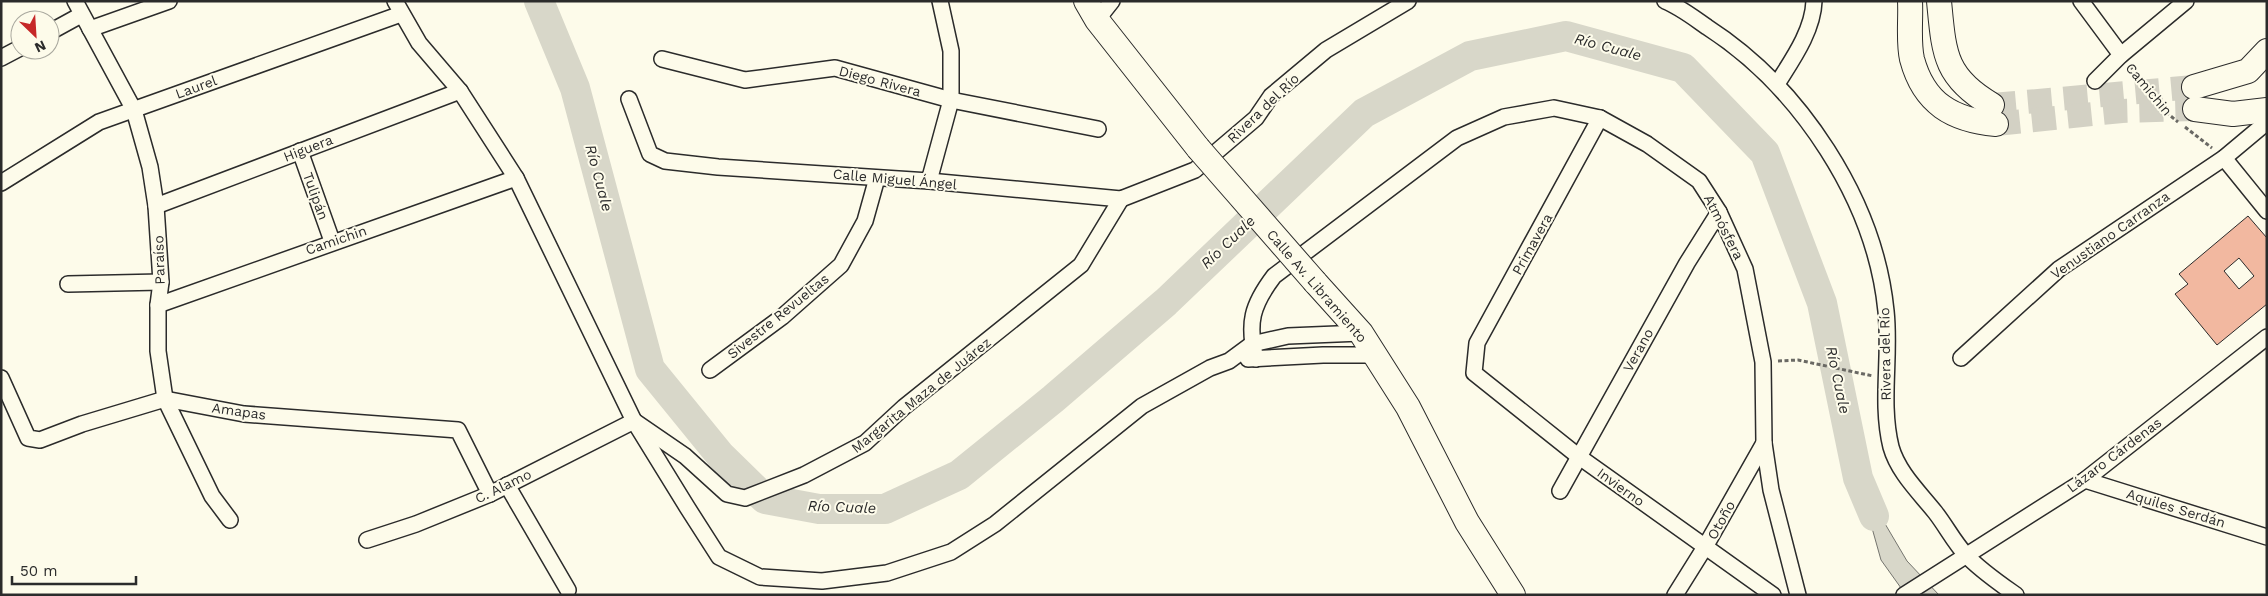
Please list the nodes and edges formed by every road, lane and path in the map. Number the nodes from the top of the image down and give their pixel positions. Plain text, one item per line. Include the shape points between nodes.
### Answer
1 (169, 1) edge
2 (940, 1) edge
3 (1112, 1) edge
4 (1408, 1) edge
5 (1665, 1) edge
6 (1814, 1) edge
7 (1910, 1) edge
8 (1939, 1) edge
9 (2081, 1) edge
10 (2186, 1) edge
11 (78, 8) edge
12 (398, 8) edge
13 (1092, 11) edge
14 (60, 23) edge
15 (90, 29) junction
16 (2267, 51) edge
17 (2121, 55) junction
18 (662, 58) dead end
19 (2095, 81) dead end
20 (1777, 84) junction
21 (460, 91) junction
22 (630, 99) dead end
23 (951, 100) junction
24 (134, 110) junction
25 (2267, 110) edge
26 (1600, 118) junction
27 (2267, 122) edge
28 (1098, 129) dead end
29 (300, 151) junction
30 (2224, 158) junction
31 (1196, 159) junction
32 (516, 178) junction
33 (876, 178) junction
34 (929, 181) junction
35 (1, 183) edge
36 (1121, 199) junction
37 (156, 206) junction
38 (2267, 211) edge
39 (1719, 212) junction
40 (332, 242) junction
41 (161, 282) junction
42 (68, 284) dead end
43 (158, 305) junction
44 (1361, 333) junction
45 (2267, 337) edge
46 (1254, 351) junction
47 (1375, 355) junction
48 (1961, 358) dead end
49 (1763, 362) junction
50 (710, 370) dead end
51 (1474, 373) joint
52 (1868, 375) dead end
53 (1, 378) edge
54 (165, 399) junction
55 (634, 421) junction
56 (1764, 443) junction
57 (1578, 456) junction
58 (2085, 480) junction
59 (507, 485) junction
60 (1560, 492) dead end
61 (490, 494) junction
62 (230, 520) dead end
63 (2267, 537) edge
64 (367, 540) dead end
65 (1705, 547) junction
66 (1966, 555) junction
67 (568, 590) dead end
68 (1513, 595) edge
69 (1675, 595) edge
70 (1773, 595) edge
71 (1798, 595) edge
72 (1904, 595) edge
73 (2016, 595) edge

1 - 15 street
2 - 23 street via 951,51
3 - 13 street
4 - 31 street, Rivera del Río via 1326,50 1271,96 1256,118
5 - 20 street, Rivera del Río via 1728,41
6 - 20 street via 1800,48
7 - 8 main road via 1912,58 1925,90 1944,110 1971,122 1994,115 1957,79 1943,50
9 - 17 street, Camichin
10 - 17 street
11 - 14 street
11 - 15 street, Paraíso
12 - 21 street via 419,43
12 - 24 street, Laurel
13 - 31 main road, Calle Av. Libramiento
15 - 24 street, Paraíso
16 - 25 main road via 2248,70 2194,98 2233,114
17 - 19 street
17 - 30 path, Camichin via 2167,113
18 - 23 street, Diego Rivera via 745,80 835,68
20 - 66 street, Rivera del Río via 1818,135 1854,200 1874,248 1886,312 1885,403 1892,448 1908,480
21 - 29 street, Higuera
21 - 32 street
22 - 33 street, Calle Miguel Ángel via 650,154 665,161
23 - 28 street, Diego Rivera
23 - 34 street
24 - 35 street, Laurel via 99,122
24 - 37 street, Paraíso via 150,167
26 - 39 street, Atmósfera via 1647,144 1699,181
26 - 46 street, Atmósfera via 1554,108 1504,117 1457,138 1274,276 1259,296 1252,320
26 - 51 street, Primavera via 1478,343
27 - 30 street, Venustiano Carranza
29 - 37 street, Higuera
29 - 40 street, Tulipán
30 - 38 street
30 - 48 street, Venustiano Carranza via 2059,269
31 - 36 street, Calle Miguel Ángel
31 - 44 main road, Calle Av. Libramiento, bridge
32 - 40 street, Camichin
32 - 55 street
33 - 34 street, Calle Miguel Ángel
33 - 50 street, Sivestre Revueltas via 865,221 841,265 782,317
34 - 36 street, Calle Miguel Ángel
36 - 55 street, Margarita Maza de Juárez via 1081,265 904,408 865,444 804,475 745,498 727,494 685,456
37 - 41 street, Paraíso
39 - 49 street, Atmósfera via 1745,269
39 - 57 street, Verano
40 - 43 street, Camichin
41 - 42 street
41 - 43 street, Paraíso
43 - 54 street, Paraíso via 158,351
44 - 46 street via 1288,336
44 - 47 main road, Calle Av. Libramiento
45 - 58 street, Lázaro Cárdenas
46 - 47 street
46 - 55 street via 1210,368 1142,406 994,524 951,552 887,573 822,581 760,577 720,557
47 - 68 main road, Calle Av. Libramiento via 1408,407 1467,522
49 - 52 path via 1798,360
49 - 56 street, Atmósfera
51 - 57 street, Invierno
53 - 54 street, Amapas via 28,438 40,440
54 - 61 street, Amapas via 244,414 458,430
54 - 62 street, Paraíso via 212,496
55 - 59 street, C. Alamo
56 - 65 street, Otoño
56 - 71 street, Atmósfera via 1771,490
57 - 60 street, Verano
57 - 65 street, Invierno
58 - 63 street, Aquiles Serdán
58 - 66 street, Lázaro Cárdenas
59 - 61 street, C. Alamo
59 - 67 street
61 - 64 street, C. Alamo
65 - 69 street, Otoño
65 - 70 street, Invierno
66 - 72 street, Lázaro Cárdenas
66 - 73 street, Rivera del Río

